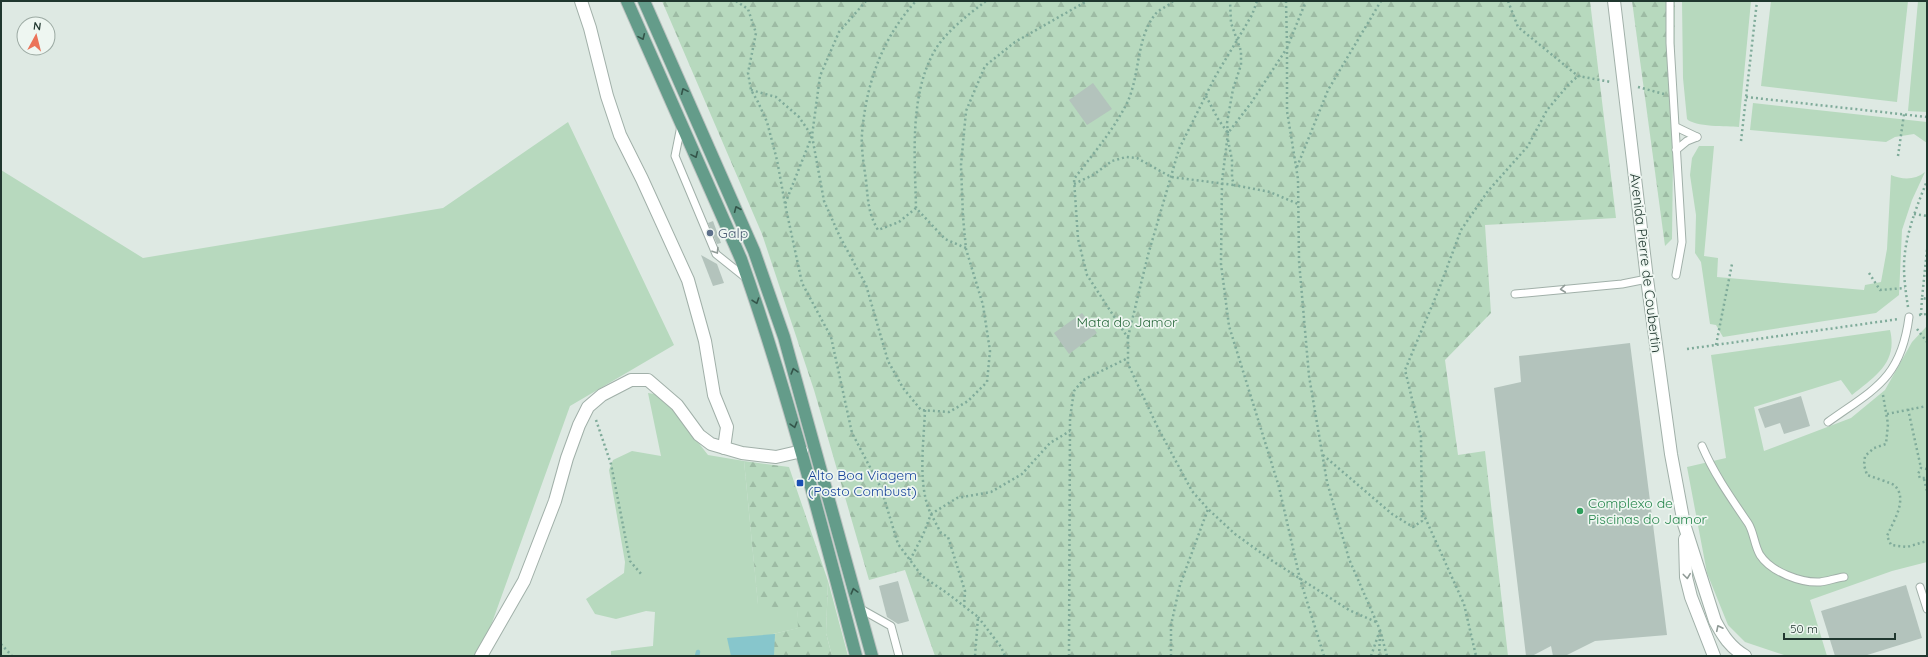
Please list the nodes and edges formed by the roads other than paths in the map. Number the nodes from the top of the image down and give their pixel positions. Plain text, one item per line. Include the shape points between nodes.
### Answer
1 (581, 1) edge
2 (627, 1) edge
3 (644, 1) edge
4 (1614, 1) edge
5 (1670, 1) edge
6 (681, 124) junction
7 (1676, 127) junction
8 (1676, 150) junction
9 (1676, 274) dead end
10 (748, 279) junction
11 (1646, 279) junction
12 (1515, 294) dead end
13 (1909, 317) road end
14 (1828, 422) dead end
15 (1702, 446) dead end
16 (724, 448) junction
17 (802, 451) junction
18 (1684, 524) junction
19 (1844, 577) dead end
20 (1920, 587) dead end
21 (859, 608) junction
22 (1927, 609) edge
23 (481, 656) edge
24 (856, 656) edge
25 (872, 656) edge
26 (899, 656) edge
27 (1714, 656) edge
28 (1745, 656) edge

1 - 16 street via 620,135 688,280 705,341 714,395 727,427
2 -> 6 main road
21 -> 3 main road via 784,337 754,251
4 - 11 street, Avenida Pierre de Coubertin
5 - 7 lane
6 -> 10 main road
6 -> 10 lane via 675,156 716,254
7 - 8 lane
7 - 8 lane via 1697,136
8 - 9 lane via 1682,242
10 -> 17 main road via 771,345
11 -> 12 lane via 1622,284
11 - 18 street, Avenida Pierre de Coubertin via 1671,454
13 - 14 lane via 1906,336 1889,375 1863,399
15 - 19 lane via 1726,492 1748,524 1761,556 1769,564 1786,574 1809,581 1821,582
16 - 17 street via 742,454 776,457
16 - 23 street via 711,444 699,435 677,405 648,380 631,380 602,395 588,407 578,425 556,501 524,581
17 - 24 main road
18 -> 27 street, Avenida Pierre de Coubertin via 1686,577
28 -> 18 street, Avenida Pierre de Coubertin via 1730,646 1722,636
20 - 22 lane
21 - 25 main road
21 - 26 lane via 891,626

